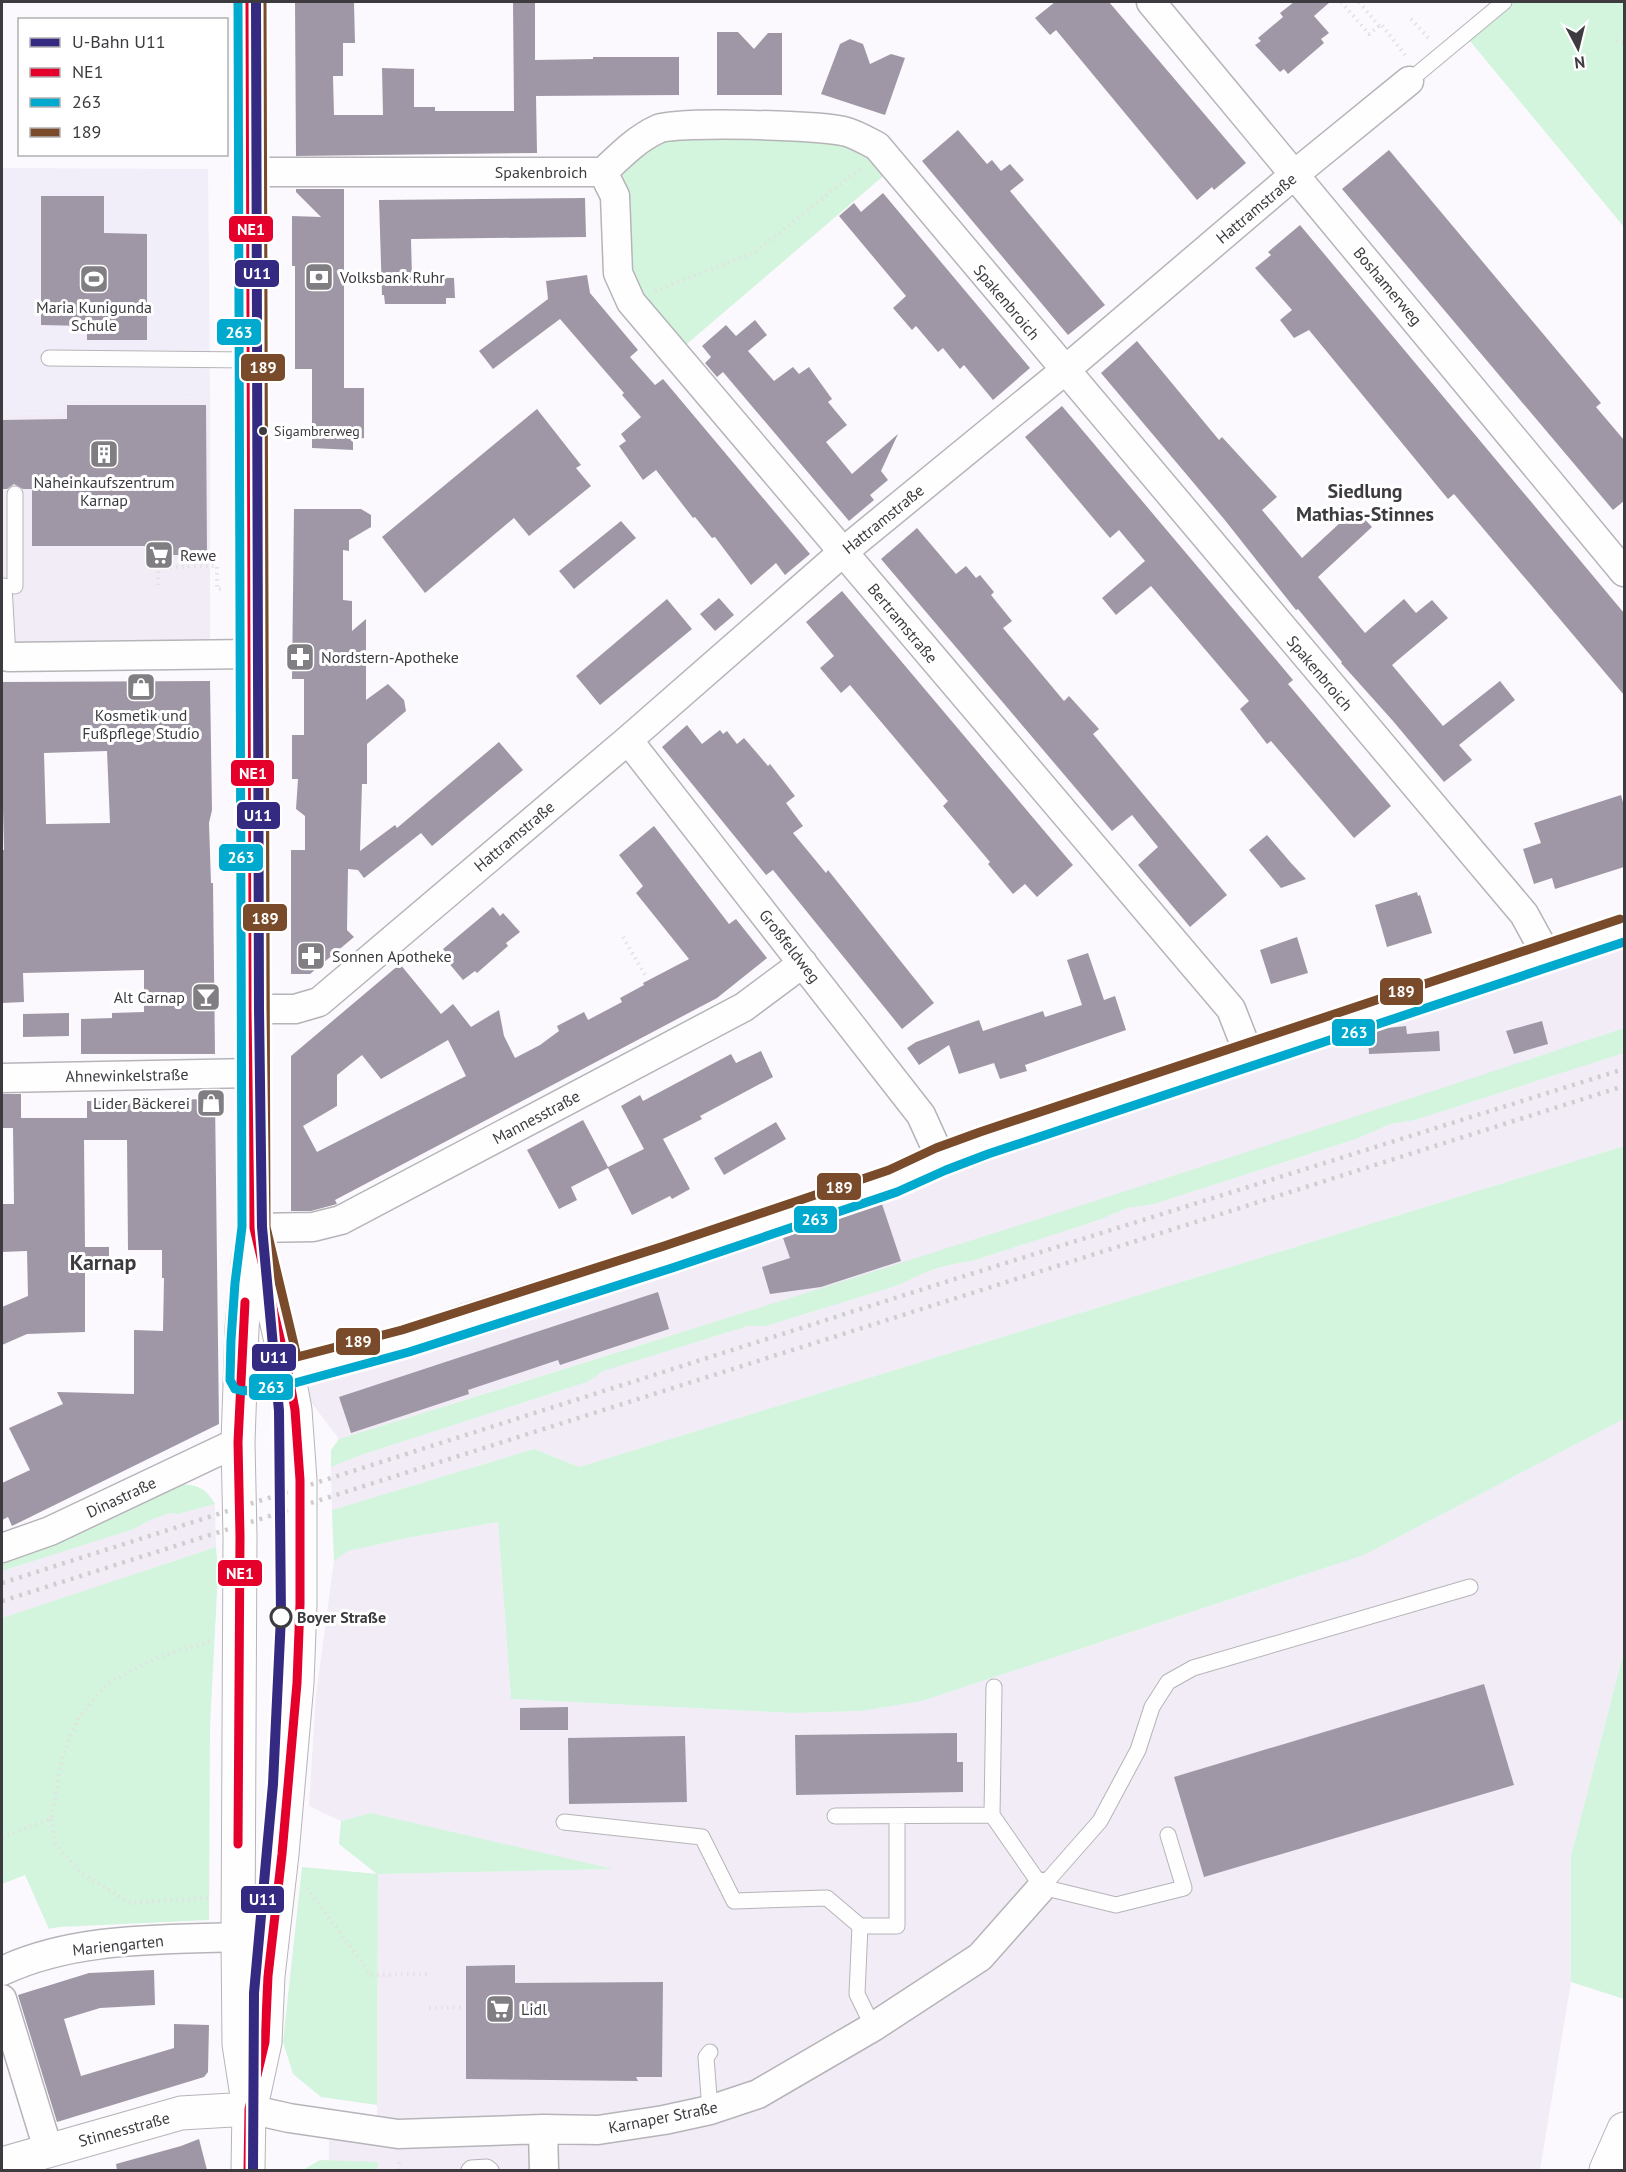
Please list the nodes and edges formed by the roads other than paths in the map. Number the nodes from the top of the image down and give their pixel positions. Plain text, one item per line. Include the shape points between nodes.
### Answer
1 (250, 2) edge
2 (1151, 2) edge
3 (1504, 2) edge
4 (1414, 77) joint
5 (250, 172) junction
6 (603, 172) junction
7 (1295, 174) junction
8 (49, 358) dead end
9 (250, 360) junction
10 (1064, 371) junction
11 (15, 494) dead end
12 (843, 552) junction
13 (1624, 572) edge
14 (252, 654) junction
15 (5, 658) edge
16 (628, 740) junction
17 (1624, 930) edge
18 (1547, 956) junction
19 (803, 963) junction
20 (253, 1009) junction
21 (1249, 1055) junction
22 (253, 1073) junction
23 (2, 1078) edge
24 (941, 1159) junction
25 (254, 1228) junction
26 (288, 1372) junction
27 (242, 1379) junction
28 (238, 1442) junction
29 (2, 1548) edge
30 (1470, 1587) dead end
31 (994, 1687) dead end
32 (992, 1815) junction
33 (835, 1816) dead end
34 (897, 1816) junction
35 (564, 1822) dead end
36 (1168, 1835) dead end
37 (1042, 1887) junction
38 (860, 1926) junction
39 (238, 1936) junction
40 (2, 1971) edge
41 (2, 1999) edge
42 (873, 2027) junction
43 (710, 2052) dead end
44 (249, 2109) junction
45 (710, 2110) junction
46 (543, 2129) junction
47 (1624, 2129) edge
48 (48, 2150) junction
49 (2, 2164) edge
50 (248, 2170) edge
51 (469, 2170) edge
52 (491, 2170) edge
53 (544, 2170) edge
54 (1606, 2170) edge

1 - 5 main road
2 - 7 street, Boshamerweg
3 - 4 lane, Hattramstraße
4 - 7 street, Hattramstraße
5 - 6 street, Spakenbroich
5 - 9 main road
6 - 10 street, Spakenbroich via 635,142 660,128 814,127 846,132 877,146
6 - 12 street, Bertramstraße via 615,196 618,273 631,302
7 - 10 street, Hattramstraße
7 - 13 street, Boshamerweg
8 - 9 lane
9 - 14 main road
10 - 12 street, Hattramstraße
10 - 18 street, Spakenbroich via 1524,914
11 - 15 lane
12 - 16 street, Hattramstraße
12 - 21 street, Bertramstraße via 1232,1009
14 - 15 street
14 - 20 main road
16 - 19 street, Großfeldweg
16 - 20 street, Hattramstraße via 319,1002 296,1009
17 - 18 main road
18 - 21 main road
19 - 24 street, Großfeldweg via 921,1115
19 - 25 street, Mannesstraße via 744,1007 341,1220 313,1227
20 - 22 main road
21 - 24 main road
22 - 23 street, Ahnewinkelstraße
22 - 25 main road
24 - 26 main road via 893,1181 668,1257 405,1341
25 - 26 main road
25 - 27 main road via 243,1317
26 - 27 main road
26 - 44 main road via 300,1480 297,1683 265,2042
27 - 28 main road
28 - 29 street, Dinastraße via 50,1531
28 - 39 main road
30 - 37 lane via 1193,1668 1168,1682 1152,1707 1138,1750 1100,1821
31 - 32 lane
32 - 34 lane
32 - 37 lane
33 - 34 lane
34 - 38 lane via 897,1926
35 - 38 lane via 702,1837 734,1901 827,1898
36 - 37 lane via 1184,1888 1116,1905
37 - 42 street, Karnaper Straße via 980,1957
38 - 42 lane via 857,1994
39 - 40 street, Mariengarten via 82,1945 26,1960
39 - 44 main road via 239,2044
41 - 48 street
42 - 45 street, Karnaper Straße via 759,2094
43 - 45 lane via 706,2057
44 - 46 street, Karnaper Straße via 398,2134
44 - 48 main road, Stinnesstraße via 181,2113
44 - 50 main road
45 - 46 street, Karnaper Straße via 598,2130
46 - 53 street
47 - 54 main road
48 - 49 main road, Stinnesstraße
51 - 52 lane

